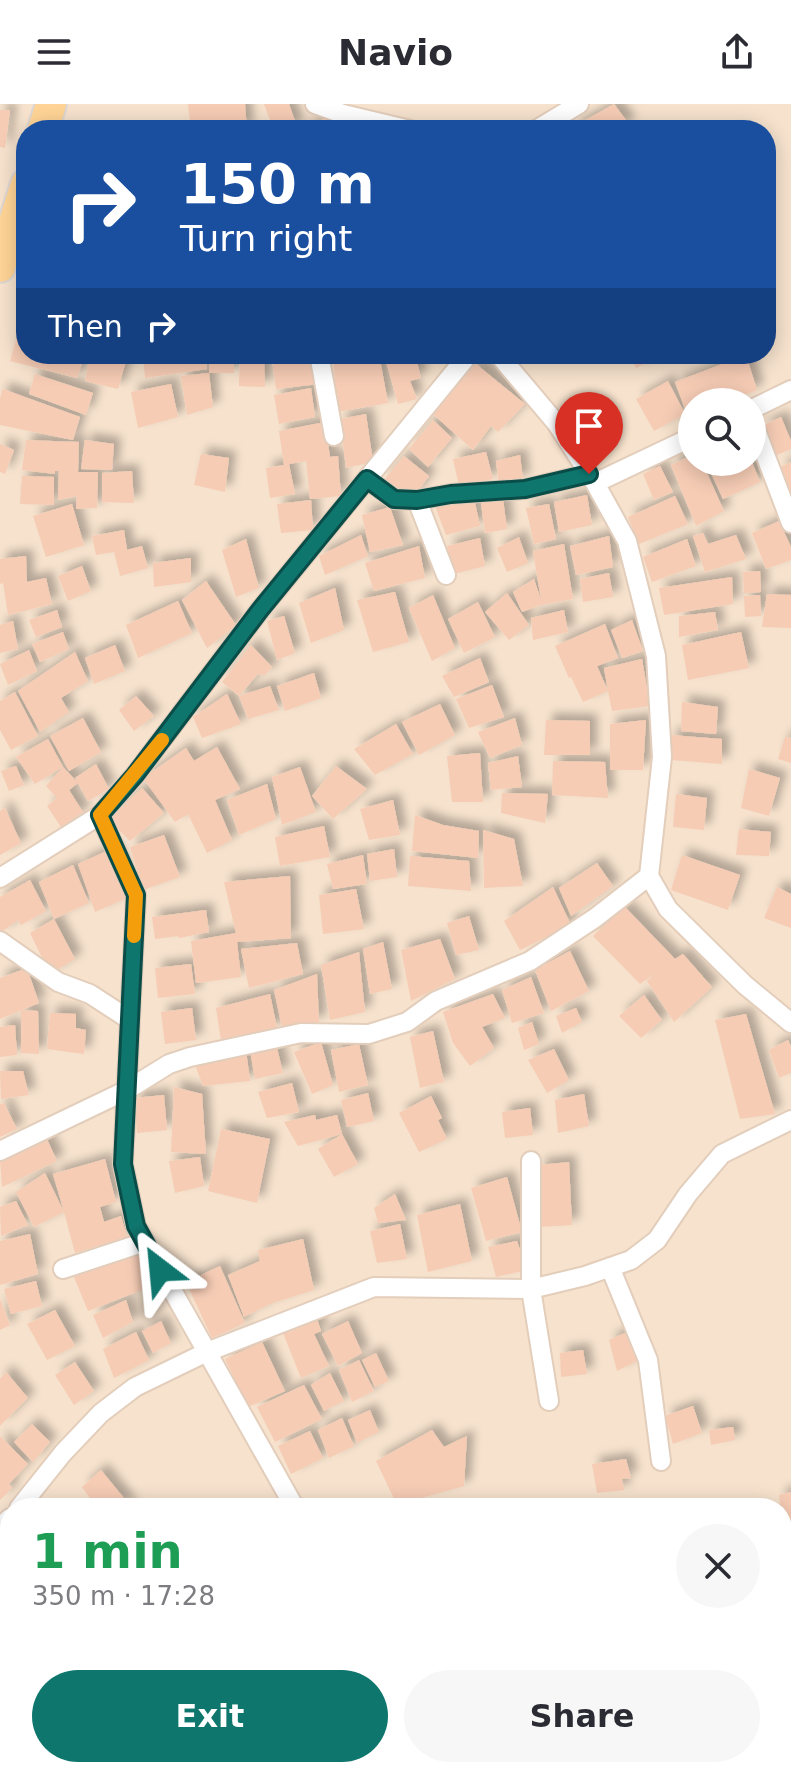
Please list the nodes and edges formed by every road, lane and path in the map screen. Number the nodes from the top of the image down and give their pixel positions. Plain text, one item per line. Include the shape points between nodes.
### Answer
1 (315, 104) edge
2 (579, 104) edge
3 (368, 120) edge
4 (553, 120) edge
5 (12, 235) edge
6 (0, 267) edge
7 (321, 364) edge
8 (461, 364) edge
9 (506, 364) edge
10 (791, 390) edge
11 (766, 402) edge
12 (334, 436) dead end
13 (678, 443) edge
14 (766, 457) edge
15 (367, 479) junction
16 (592, 479) junction
17 (417, 500) junction
18 (791, 523) edge
19 (446, 575) dead end
20 (100, 815) junction
21 (649, 876) junction
22 (0, 878) edge
23 (0, 941) edge
24 (130, 1020) junction
25 (791, 1023) edge
26 (127, 1090) junction
27 (791, 1120) edge
28 (0, 1151) edge
29 (531, 1161) dead end
30 (145, 1242) junction
31 (610, 1267) junction
32 (63, 1269) dead end
33 (531, 1289) junction
34 (207, 1352) junction
35 (549, 1401) dead end
36 (661, 1461) dead end
37 (27, 1498) edge
38 (286, 1498) edge

1 - 3 street
2 - 4 street
5 - 6 main road
7 - 12 street
8 - 15 street
9 - 16 street via 557,424
10 - 11 street
13 - 16 street
14 - 18 street
15 - 17 street via 394,499
15 - 20 street
16 - 17 street
16 - 21 street via 627,541 656,656 662,757
17 - 19 street
20 - 22 street
20 - 24 street via 136,895
21 - 25 street via 668,909
21 - 26 street via 530,961 436,1001 407,1022 369,1034 301,1033 218,1049 169,1064
23 - 24 street via 58,982 90,994
24 - 26 street
26 - 28 street
26 - 30 street via 123,1164 136,1226
27 - 31 street via 722,1154 657,1240 631,1260
29 - 33 street
30 - 32 street
30 - 34 street
31 - 33 street
31 - 36 street via 648,1360
33 - 34 street via 374,1287
33 - 35 street
34 - 37 street via 135,1387 101,1413
34 - 38 street

